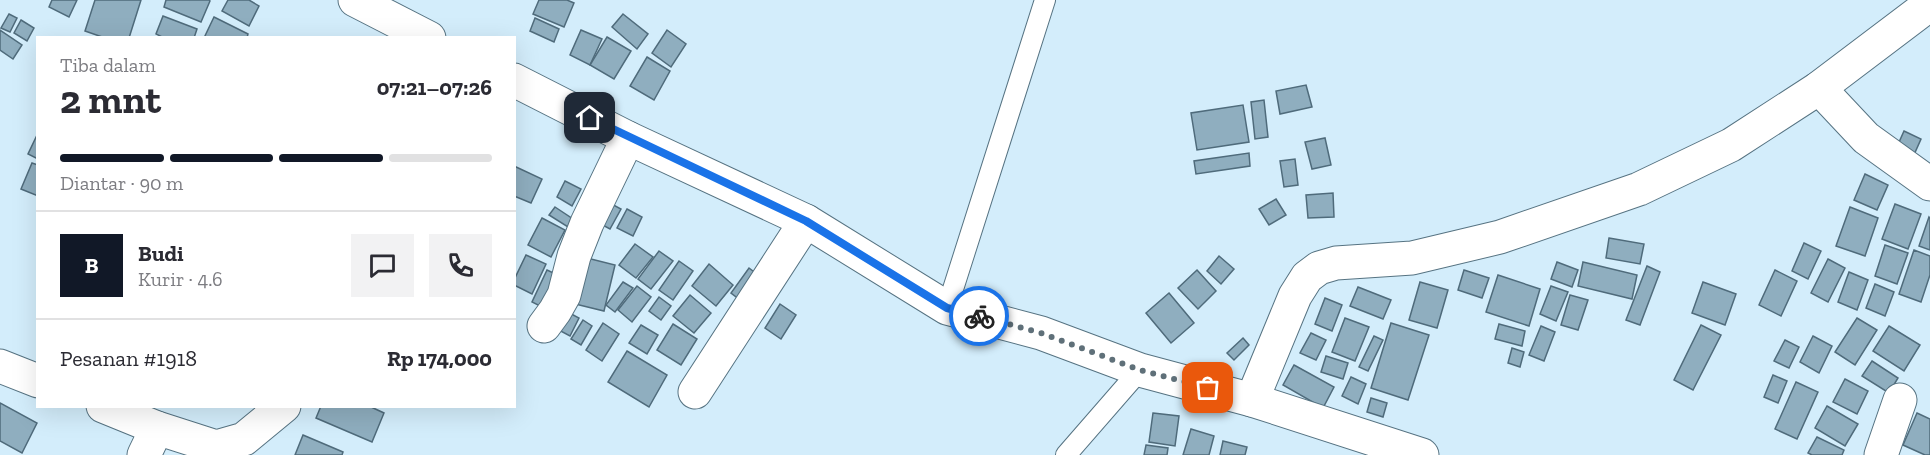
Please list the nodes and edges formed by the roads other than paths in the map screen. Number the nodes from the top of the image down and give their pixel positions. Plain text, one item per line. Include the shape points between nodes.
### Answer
1 (355, 0) edge
2 (1045, 0) edge
3 (1930, 4) edge
4 (425, 36) edge
5 (516, 82) edge
6 (1819, 88) junction
7 (628, 138) junction
8 (1930, 184) edge
9 (806, 221) junction
10 (947, 308) junction
11 (544, 326) dead end
12 (0, 366) edge
13 (1140, 370) junction
14 (36, 380) edge
15 (695, 392) dead end
16 (1252, 400) junction
17 (1900, 400) dead end
18 (106, 408) edge
19 (282, 408) edge
20 (151, 441) edge
21 (1066, 455) edge
22 (1422, 455) edge
23 (1881, 455) edge

1 - 4 street
2 - 10 lane
3 - 6 street
5 - 7 street
6 - 8 street via 1866,138
6 - 16 street via 1731,145 1639,189 1500,237 1412,258 1336,263 1319,268 1306,277 1295,296
7 - 9 street
7 - 11 street via 578,245 564,295
9 - 10 street
9 - 15 street
10 - 13 street via 1041,333
12 - 14 street
13 - 16 street
13 - 21 lane
16 - 22 street
17 - 23 street
18 - 20 street
19 - 20 street via 244,439 216,447

